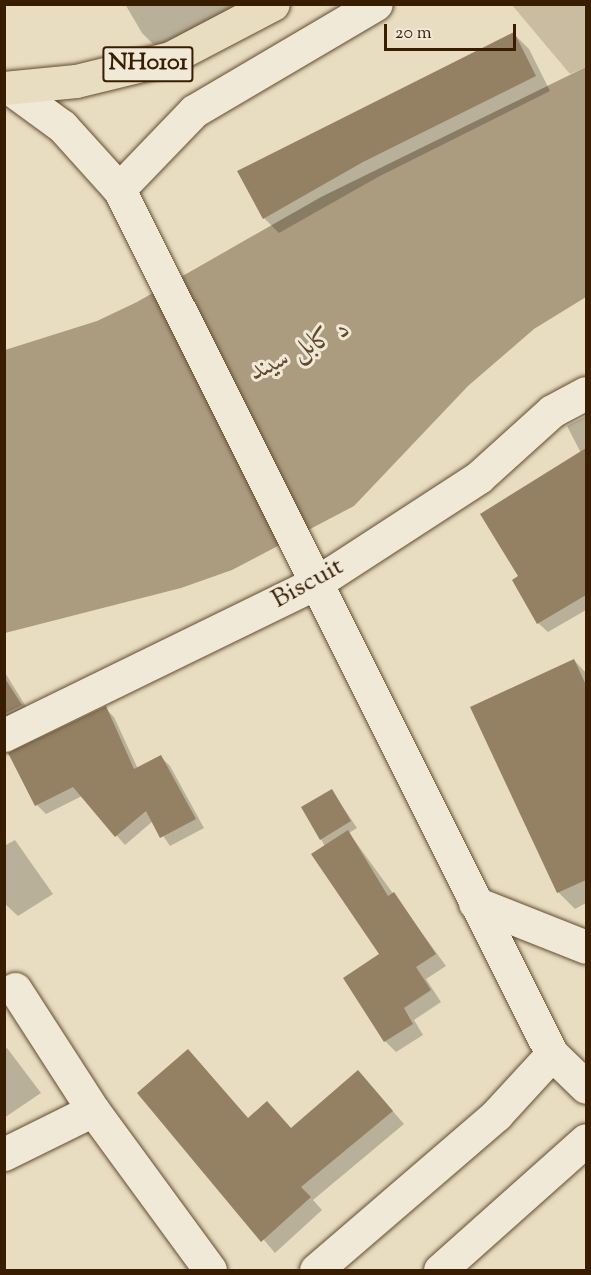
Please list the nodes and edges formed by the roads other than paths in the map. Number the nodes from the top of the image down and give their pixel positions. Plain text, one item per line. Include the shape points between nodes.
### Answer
1 (273, 4) edge
2 (376, 4) edge
3 (8, 88) edge
4 (118, 189) junction
5 (586, 393) edge
6 (316, 583) junction
7 (4, 735) edge
8 (475, 903) junction
9 (586, 947) edge
10 (15, 989) dead end
11 (552, 1054) junction
12 (586, 1087) edge
13 (93, 1110) junction
14 (586, 1140) edge
15 (4, 1154) edge
16 (210, 1270) edge
17 (316, 1270) edge
18 (440, 1270) edge

1 - 3 highway, NH0101 via 170,58 76,81
2 - 4 main road via 194,111
3 - 4 main road via 62,126
4 - 6 main road
5 - 6 main road, Biscuit via 552,411 478,477
6 - 7 main road, Biscuit
6 - 8 main road
8 - 9 main road
8 - 11 main road
10 - 13 main road
11 - 12 main road
11 - 17 main road via 496,1115
13 - 15 main road
13 - 16 main road
14 - 18 main road

